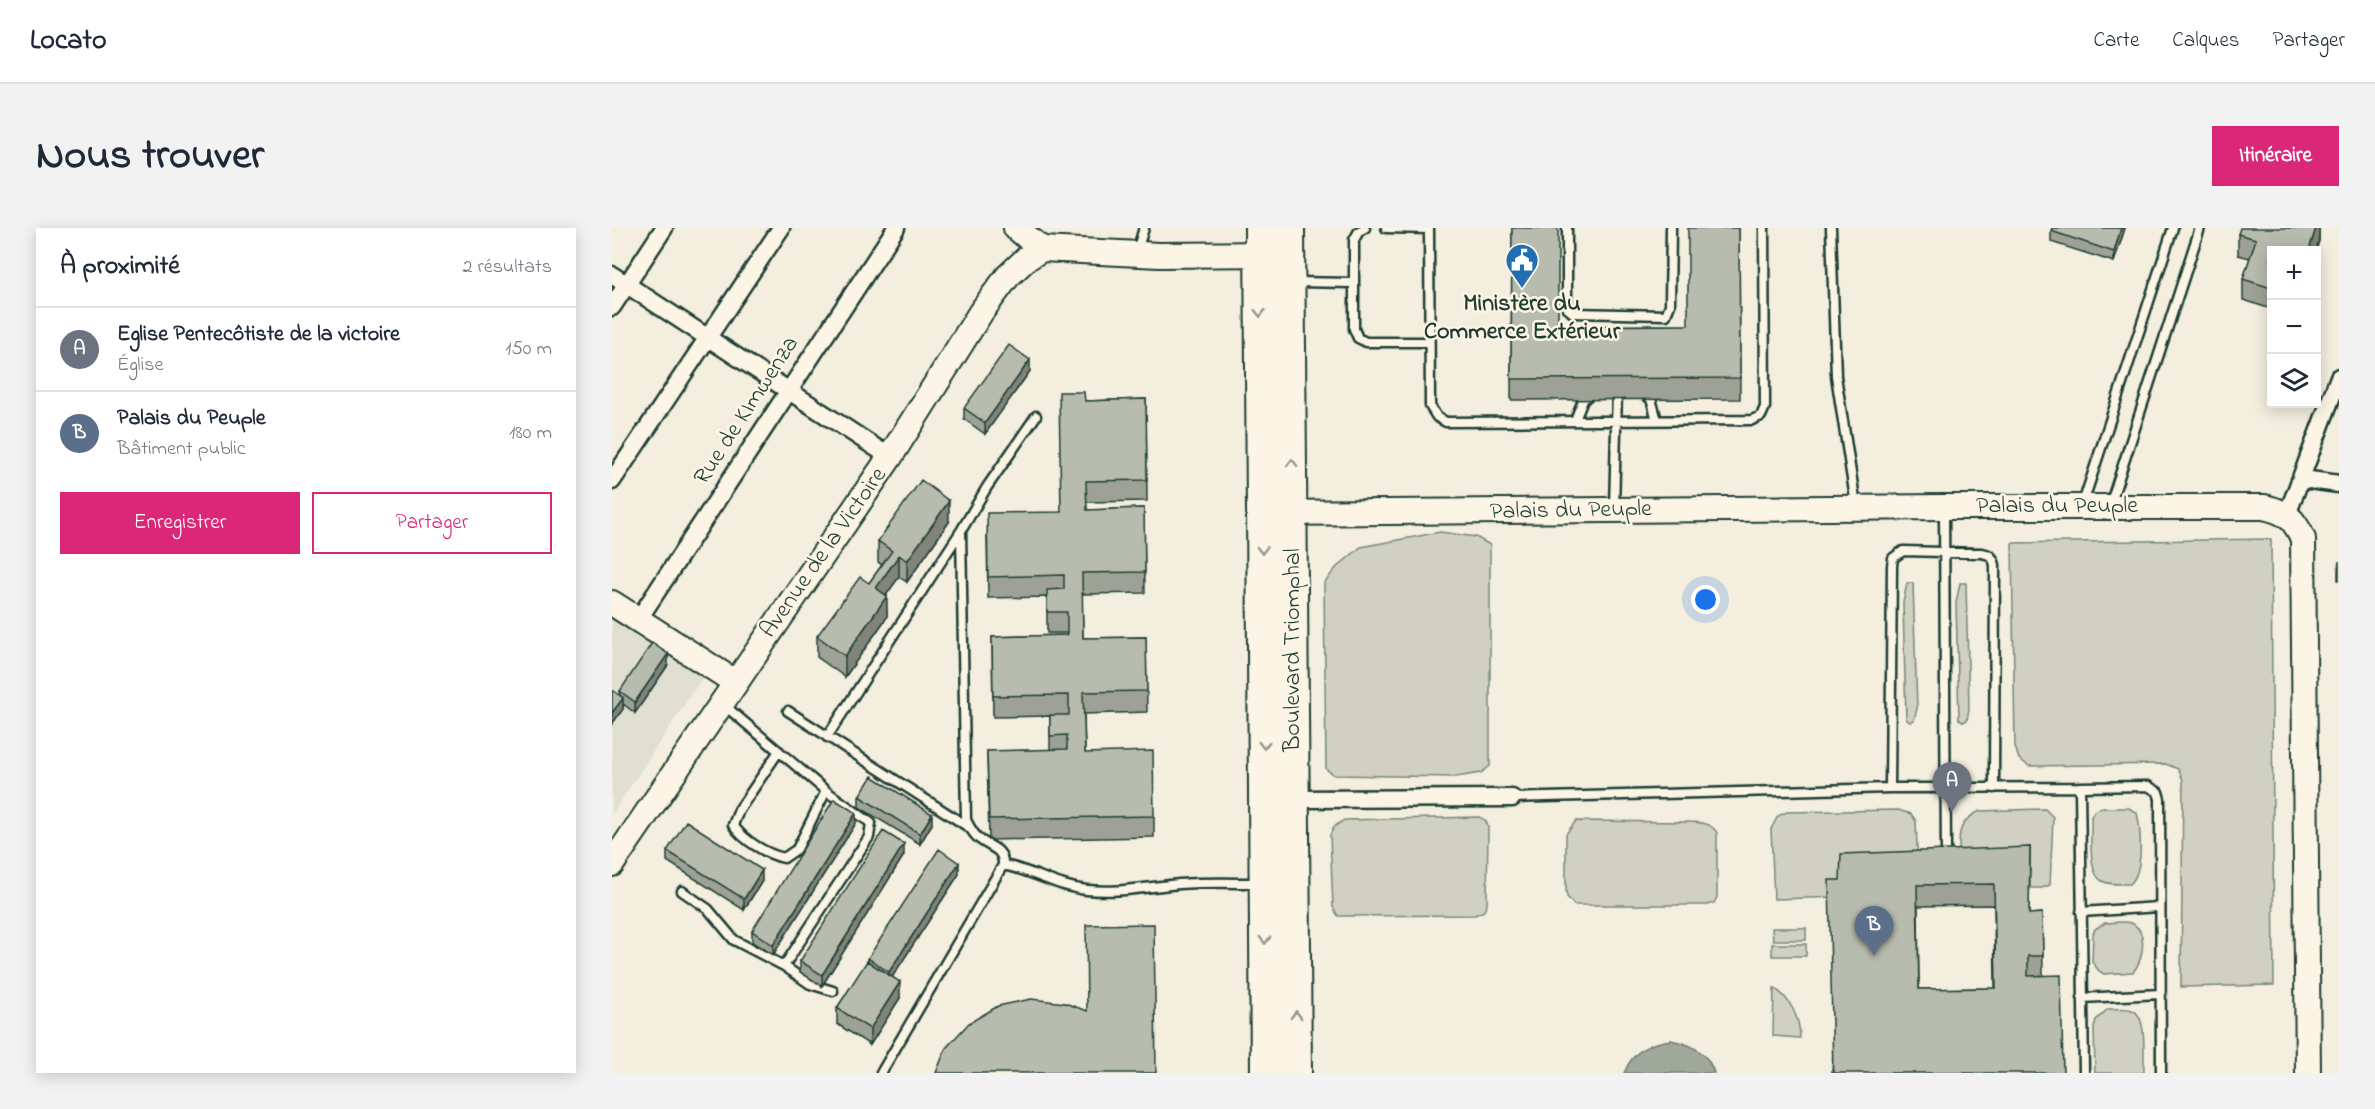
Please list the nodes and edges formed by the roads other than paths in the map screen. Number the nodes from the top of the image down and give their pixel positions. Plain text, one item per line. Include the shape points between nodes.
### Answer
1 (664, 228) edge
2 (781, 228) edge
3 (896, 228) edge
4 (1016, 228) edge
5 (1143, 228) edge
6 (1365, 228) edge
7 (1386, 228) edge
8 (1429, 228) edge
9 (1567, 228) edge
10 (1671, 228) edge
11 (1764, 228) edge
12 (1831, 228) edge
13 (2173, 228) edge
14 (2200, 228) edge
15 (1260, 241) edge
16 (1042, 249) junction
17 (1136, 254) junction
18 (1290, 254) edge
19 (612, 275) edge
20 (1354, 283) junction
21 (626, 285) junction
22 (612, 307) edge
23 (708, 338) junction
24 (1430, 342) junction
25 (2339, 377) edge
26 (1606, 387) edge
27 (1617, 387) junction
28 (1596, 388) edge
29 (789, 391) junction
30 (1036, 416) dead end
31 (1575, 420) junction
32 (1616, 420) junction
33 (1658, 420) junction
34 (890, 457) junction
35 (2302, 480) junction
36 (612, 481) edge
37 (2339, 484) edge
38 (2082, 506) junction
39 (2110, 506) junction
40 (1856, 507) junction
41 (1944, 507) junction
42 (1614, 510) junction
43 (1292, 512) junction
44 (1262, 513) junction
45 (2287, 515) junction
46 (961, 531) junction
47 (1945, 552) junction
48 (612, 603) edge
49 (638, 620) junction
50 (735, 682) junction
51 (722, 702) junction
52 (788, 711) dead end
53 (827, 737) junction
54 (779, 751) junction
55 (2080, 787) junction
56 (1890, 788) junction
57 (1946, 788) junction
58 (1994, 788) junction
59 (826, 791) junction
60 (1512, 798) joint
61 (1294, 800) junction
62 (970, 828) junction
63 (612, 864) edge
64 (1003, 865) junction
65 (1946, 872) edge
66 (1265, 882) junction
67 (682, 891) dead end
68 (2159, 907) junction
69 (2081, 912) junction
70 (784, 966) junction
71 (833, 991) dead end
72 (2160, 994) junction
73 (2082, 998) junction
74 (881, 1073) edge
75 (1266, 1073) edge
76 (1296, 1073) edge
77 (2084, 1073) edge
78 (2161, 1073) edge
79 (2308, 1073) edge

1 - 21 street
2 - 23 street
3 - 29 street, Rue de KImwenza
4 - 16 street
5 - 17 lane
6 - 20 lane via 1354,240
7 - 8 lane
8 - 24 lane
9 - 10 lane via 1567,308 1573,314 1666,315 1670,305
11 - 33 lane via 1765,407 1761,416 1752,420
12 - 40 lane via 1836,376
13 - 38 lane
14 - 39 lane
15 - 17 street
15 - 18 street
15 -> 44 highway, Boulevard Triomphal
16 - 17 street
16 - 34 street, Avenue de la Victoire via 1026,259 993,294
18 - 20 lane
43 -> 18 highway, Boulevard Triomphal
19 - 21 street
20 - 24 lane via 1354,328 1358,338 1366,342
21 - 22 street
21 - 23 street
23 - 29 street
23 - 36 street
24 - 31 lane via 1430,406 1446,422
25 - 35 street
26 - 27 lane
27 - 32 lane
27 - 33 lane via 1639,389 1651,399
28 - 31 lane via 1583,400
29 - 34 street
29 - 49 street, Rue de KImwenza
30 - 46 lane
31 - 32 lane
32 - 33 lane
32 - 42 lane
34 - 50 street, Avenue de la Victoire
35 - 37 street
35 - 45 street
38 - 39 street, Palais du Peuple
38 - 41 street, Palais du Peuple
39 - 45 street, Palais du Peuple via 2264,507
40 - 41 street, Palais du Peuple
40 - 42 street, Palais du Peuple
41 - 47 lane
42 - 43 street, Palais du Peuple
43 - 44 street, Palais du Peuple
43 - 61 highway, Boulevard Triomphal
44 -> 66 highway, Boulevard Triomphal
45 - 79 street via 2303,539
46 - 53 lane
46 - 62 lane via 965,798
47 - 56 lane via 1903,551 1893,558
47 - 57 lane
47 - 58 lane via 1988,554 1995,565
48 - 49 street
49 - 50 street
50 - 51 street, Avenue de la Victoire
51 - 54 lane
51 - 63 street, Avenue de la Victoire
52 - 53 lane
53 - 62 lane
54 - 59 lane
54 - 59 lane via 739,810 733,825 738,833 772,855 784,858 797,849
55 - 58 lane
55 - 68 lane via 2148,786 2158,792
55 - 69 lane
56 - 57 lane
56 - 60 lane
57 - 58 lane
57 - 65 lane
59 - 70 lane via 871,823 869,837
60 - 61 street
76 -> 61 highway, Boulevard Triomphal
62 - 64 lane via 999,851
64 - 66 lane via 1024,869 1068,888 1089,891
64 - 74 lane
66 -> 75 highway, Boulevard Triomphal
67 - 70 lane via 708,909 734,940
68 - 69 lane
68 - 72 lane
69 - 73 lane
70 - 71 lane via 810,984
72 - 73 lane
72 - 78 lane
73 - 77 lane

